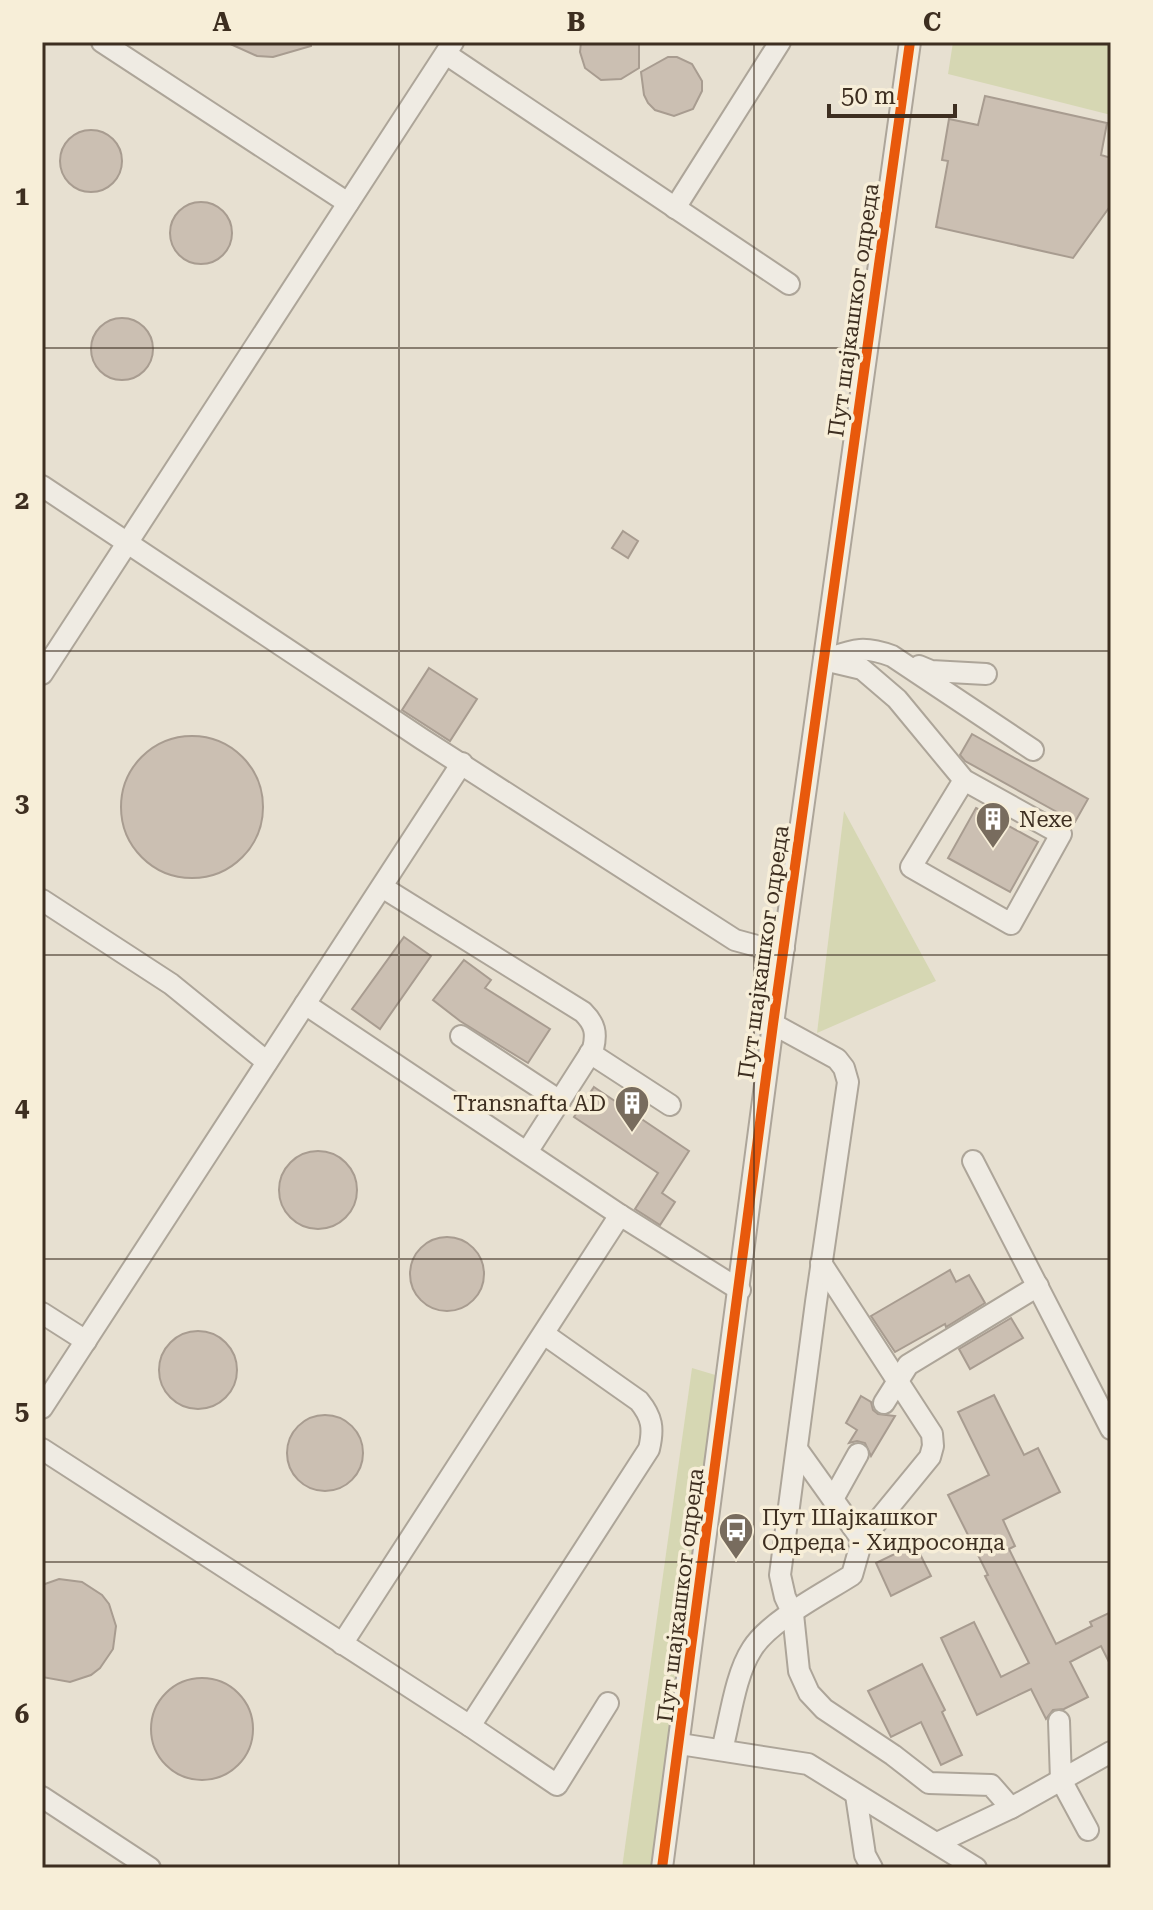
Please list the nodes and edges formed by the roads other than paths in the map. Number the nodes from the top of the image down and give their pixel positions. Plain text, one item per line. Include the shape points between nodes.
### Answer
1 (102, 42) edge
2 (780, 42) edge
3 (910, 42) edge
4 (449, 48) edge
5 (348, 203) junction
6 (675, 208) junction
7 (789, 284) dead end
8 (42, 486) edge
9 (129, 543) junction
10 (892, 656) junction
11 (824, 660) junction
12 (42, 674) edge
13 (986, 674) dead end
14 (1033, 750) dead end
15 (462, 763) junction
16 (964, 780) junction
17 (382, 887) junction
18 (42, 900) edge
19 (784, 948) junction
20 (305, 1004) junction
21 (773, 1024) junction
22 (461, 1036) dead end
23 (590, 1053) junction
24 (267, 1062) junction
25 (560, 1101) junction
26 (670, 1105) dead end
27 (527, 1152) junction
28 (973, 1161) dead end
29 (620, 1215) junction
30 (821, 1263) junction
31 (1038, 1286) junction
32 (740, 1290) junction
33 (844, 1296) junction
34 (816, 1302) junction
35 (42, 1313) edge
36 (544, 1334) junction
37 (86, 1341) junction
38 (898, 1379) junction
39 (884, 1403) dead end
40 (42, 1408) edge
41 (1111, 1429) edge
42 (42, 1449) edge
43 (797, 1449) junction
44 (858, 1454) dead end
45 (833, 1499) junction
46 (862, 1540) junction
47 (793, 1614) junction
48 (342, 1644) junction
49 (608, 1703) dead end
50 (1059, 1721) dead end
51 (470, 1726) junction
52 (680, 1744) junction
53 (722, 1750) junction
54 (1111, 1752) edge
55 (1061, 1780) junction
56 (856, 1795) junction
57 (42, 1797) edge
58 (1011, 1808) junction
59 (1088, 1830) dead end
60 (937, 1843) junction
61 (150, 1868) edge
62 (662, 1868) edge
63 (872, 1868) edge
64 (976, 1868) edge

1 - 5 street
2 - 6 street
3 - 11 street, Пут шајкашког одреда
4 - 5 street
4 - 6 street
5 - 9 street
6 - 7 street
8 - 9 street
9 - 12 street
9 - 15 street
10 - 11 street via 859,648
10 - 13 street via 931,671
10 - 14 street
11 - 16 street via 862,669 897,699
11 - 19 street, Пут шајкашког одреда
15 - 17 street
15 - 19 street via 735,940
16 - 16 street via 911,867 1011,924 1061,834
17 - 20 street
17 - 23 street via 583,1012 596,1035
18 - 24 street via 171,984
19 - 21 street, Пут шајкашког одреда
20 - 24 street
20 - 27 street
21 - 30 street via 837,1059 848,1082
21 - 32 street, Пут шајкашког одреда
22 - 25 street
23 - 25 street
23 - 26 street
24 - 37 street
25 - 27 street
27 - 29 street
28 - 31 street
29 - 32 street
29 - 36 street
30 - 33 street
30 - 34 street
31 - 38 street via 908,1365
31 - 41 street
32 - 52 street, Пут шајкашког одреда
33 - 34 street
33 - 38 street
34 - 43 street
35 - 37 street
36 - 48 street
36 - 51 street via 639,1401 650,1414 653,1430 649,1449
37 - 40 street
38 - 39 street
38 - 46 street via 932,1434 933,1446 930,1457
42 - 48 street
43 - 45 street
43 - 47 street via 780,1575
44 - 45 street
45 - 46 street
46 - 47 street via 852,1575
47 - 53 street via 769,1628 752,1648
47 - 58 street via 799,1671 824,1709 929,1783 991,1785
48 - 51 street
49 - 51 street via 557,1785
50 - 55 street
52 - 53 street
52 - 62 street, Пут шајкашког одреда
53 - 56 street via 808,1764
54 - 55 street
55 - 58 street
55 - 59 street
56 - 60 street
56 - 63 street via 865,1855
57 - 61 street
58 - 60 street
60 - 64 street

